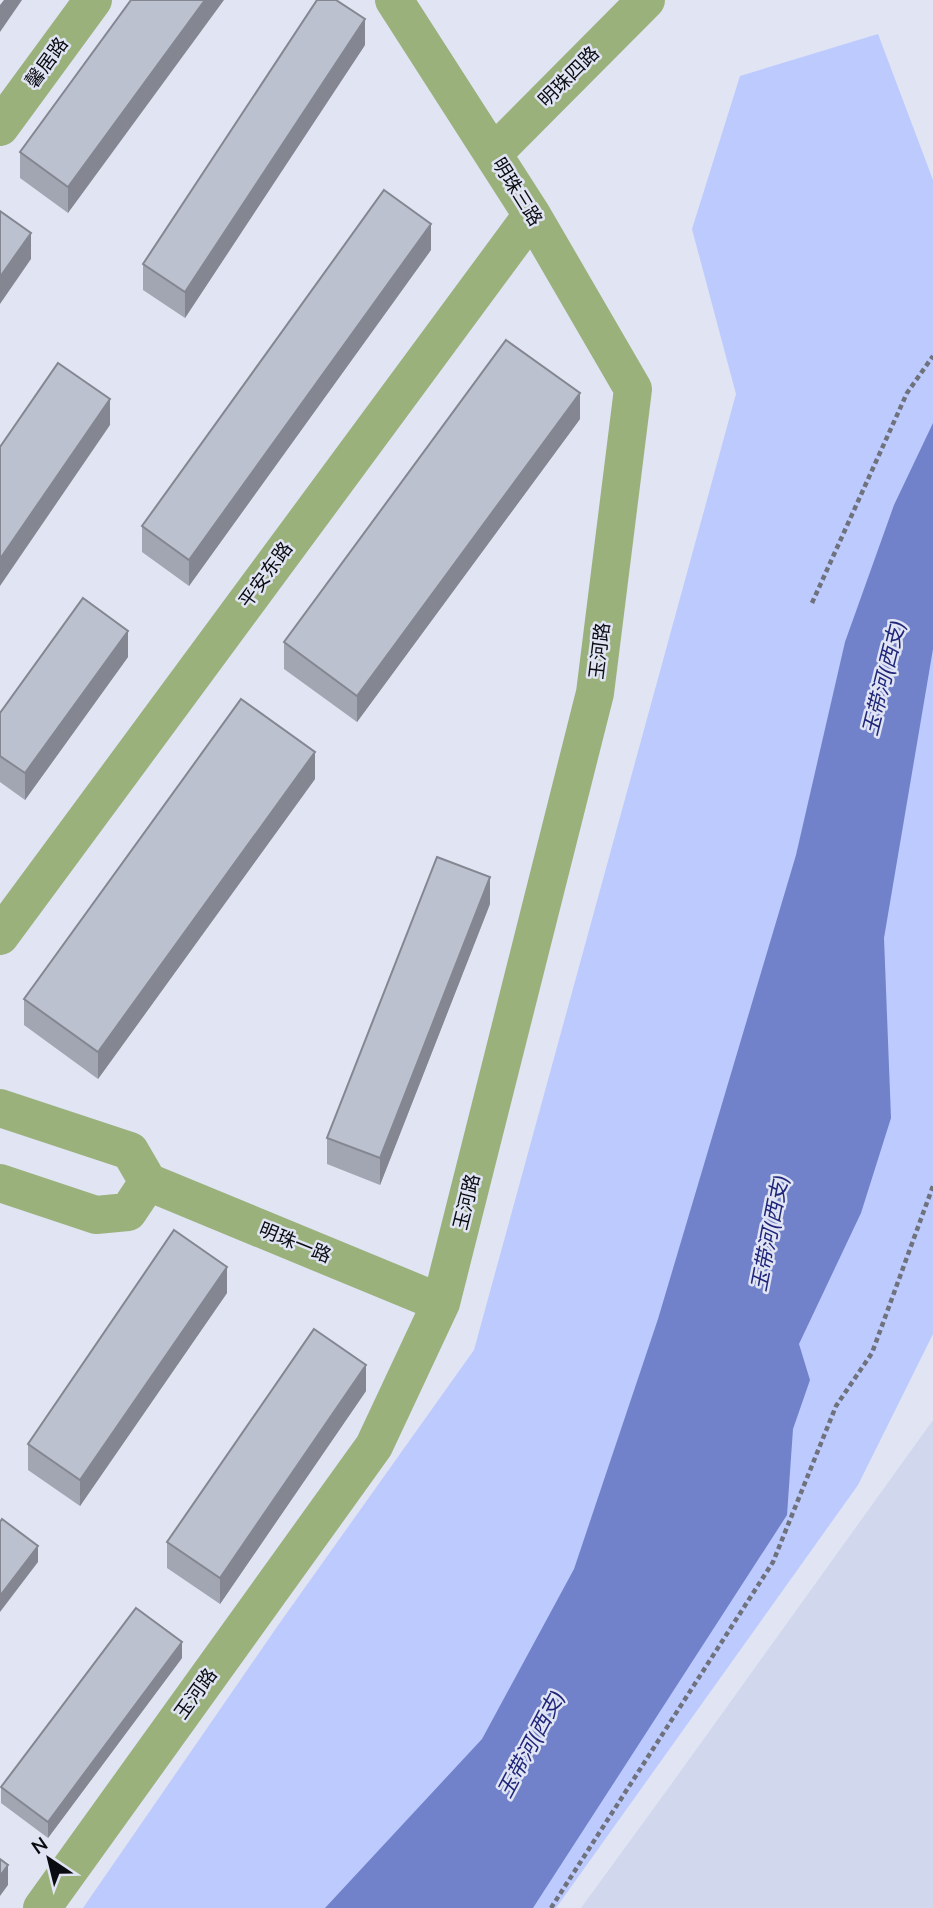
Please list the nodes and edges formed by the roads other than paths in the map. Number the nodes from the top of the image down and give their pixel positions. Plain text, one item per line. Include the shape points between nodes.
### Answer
1 (93, 0) edge
2 (394, 0) edge
3 (646, 0) edge
4 (0, 127) edge
5 (493, 154) junction
6 (532, 215) junction
7 (633, 389) joint
8 (2, 924) edge
9 (0, 1108) edge
10 (148, 1182) junction
11 (0, 1183) edge
12 (442, 1303) junction
13 (42, 1908) edge

1 - 4 street, 馨居路
2 - 5 street, 明珠三路
3 - 5 street, 明珠四路
5 - 6 street, 明珠三路
6 - 7 street, 明珠三路
6 - 8 street, 平安东路
7 - 12 street, 玉河路 via 595,693
9 - 10 street via 130,1151
10 - 11 street via 128,1212 96,1215
10 - 12 street, 明珠一路
12 - 13 street, 玉河路 via 374,1446

